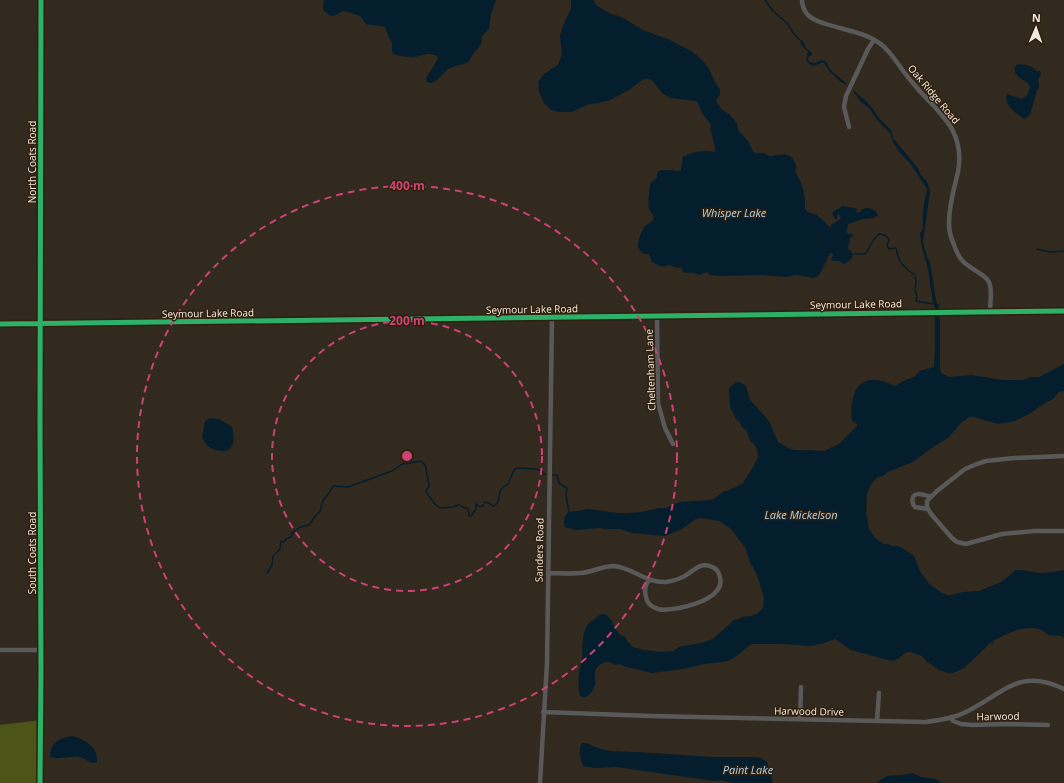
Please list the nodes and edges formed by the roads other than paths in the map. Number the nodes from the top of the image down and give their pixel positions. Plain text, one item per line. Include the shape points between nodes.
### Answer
1 (41, 0) edge
2 (802, 0) edge
3 (874, 40) junction
4 (849, 127) dead end
5 (1064, 311) edge
6 (990, 312) junction
7 (657, 316) junction
8 (552, 318) junction
9 (0, 324) edge
10 (40, 324) junction
11 (673, 444) dead end
12 (1064, 456) edge
13 (931, 497) junction
14 (927, 509) junction
15 (1064, 531) edge
16 (548, 573) junction
17 (649, 580) junction
18 (0, 650) edge
19 (41, 650) junction
20 (800, 687) dead end
21 (1064, 689) edge
22 (879, 693) dead end
23 (543, 712) junction
24 (951, 717) junction
25 (800, 719) junction
26 (877, 721) junction
27 (1048, 725) dead end
28 (40, 783) edge
29 (540, 783) edge

1 - 10 street, North Coats Road
2 - 3 street, Oak Ridge Road via 806,14 813,19
3 - 4 street via 846,96 844,107
3 - 6 street, Oak Ridge Road via 887,50 912,83 950,124 956,137 959,157 952,195 950,235 961,259 990,284
5 - 6 street, Seymour Lake Road
6 - 7 street, Seymour Lake Road
7 - 8 street, Seymour Lake Road
7 - 11 street, Cheltenham Lane via 658,402 665,428
8 - 10 street, Seymour Lake Road
8 - 16 street, Sanders Road
9 - 10 street, Seymour Lake Road
10 - 19 street, South Coats Road
12 - 13 street via 986,461 965,469
13 - 14 street via 927,501
13 - 14 street via 919,494 913,497 915,507
14 - 15 street via 952,538 966,544 1002,534
16 - 17 street via 581,573 612,566 629,570
16 - 23 street, Sanders Road via 547,663
17 - 17 street via 672,581 705,565 713,567 720,577 718,589 701,602 663,610 651,606 645,596
18 - 19 street
19 - 28 street, South Coats Road
20 - 25 street
21 - 24 street, Harwood Drive via 1047,682 1018,683 967,712
22 - 26 street
23 - 25 street, Harwood Drive
23 - 29 street, Sanders Road
24 - 26 street, Harwood Drive via 926,722
24 - 27 street, Harwood via 960,724 973,726
25 - 26 street, Harwood Drive

